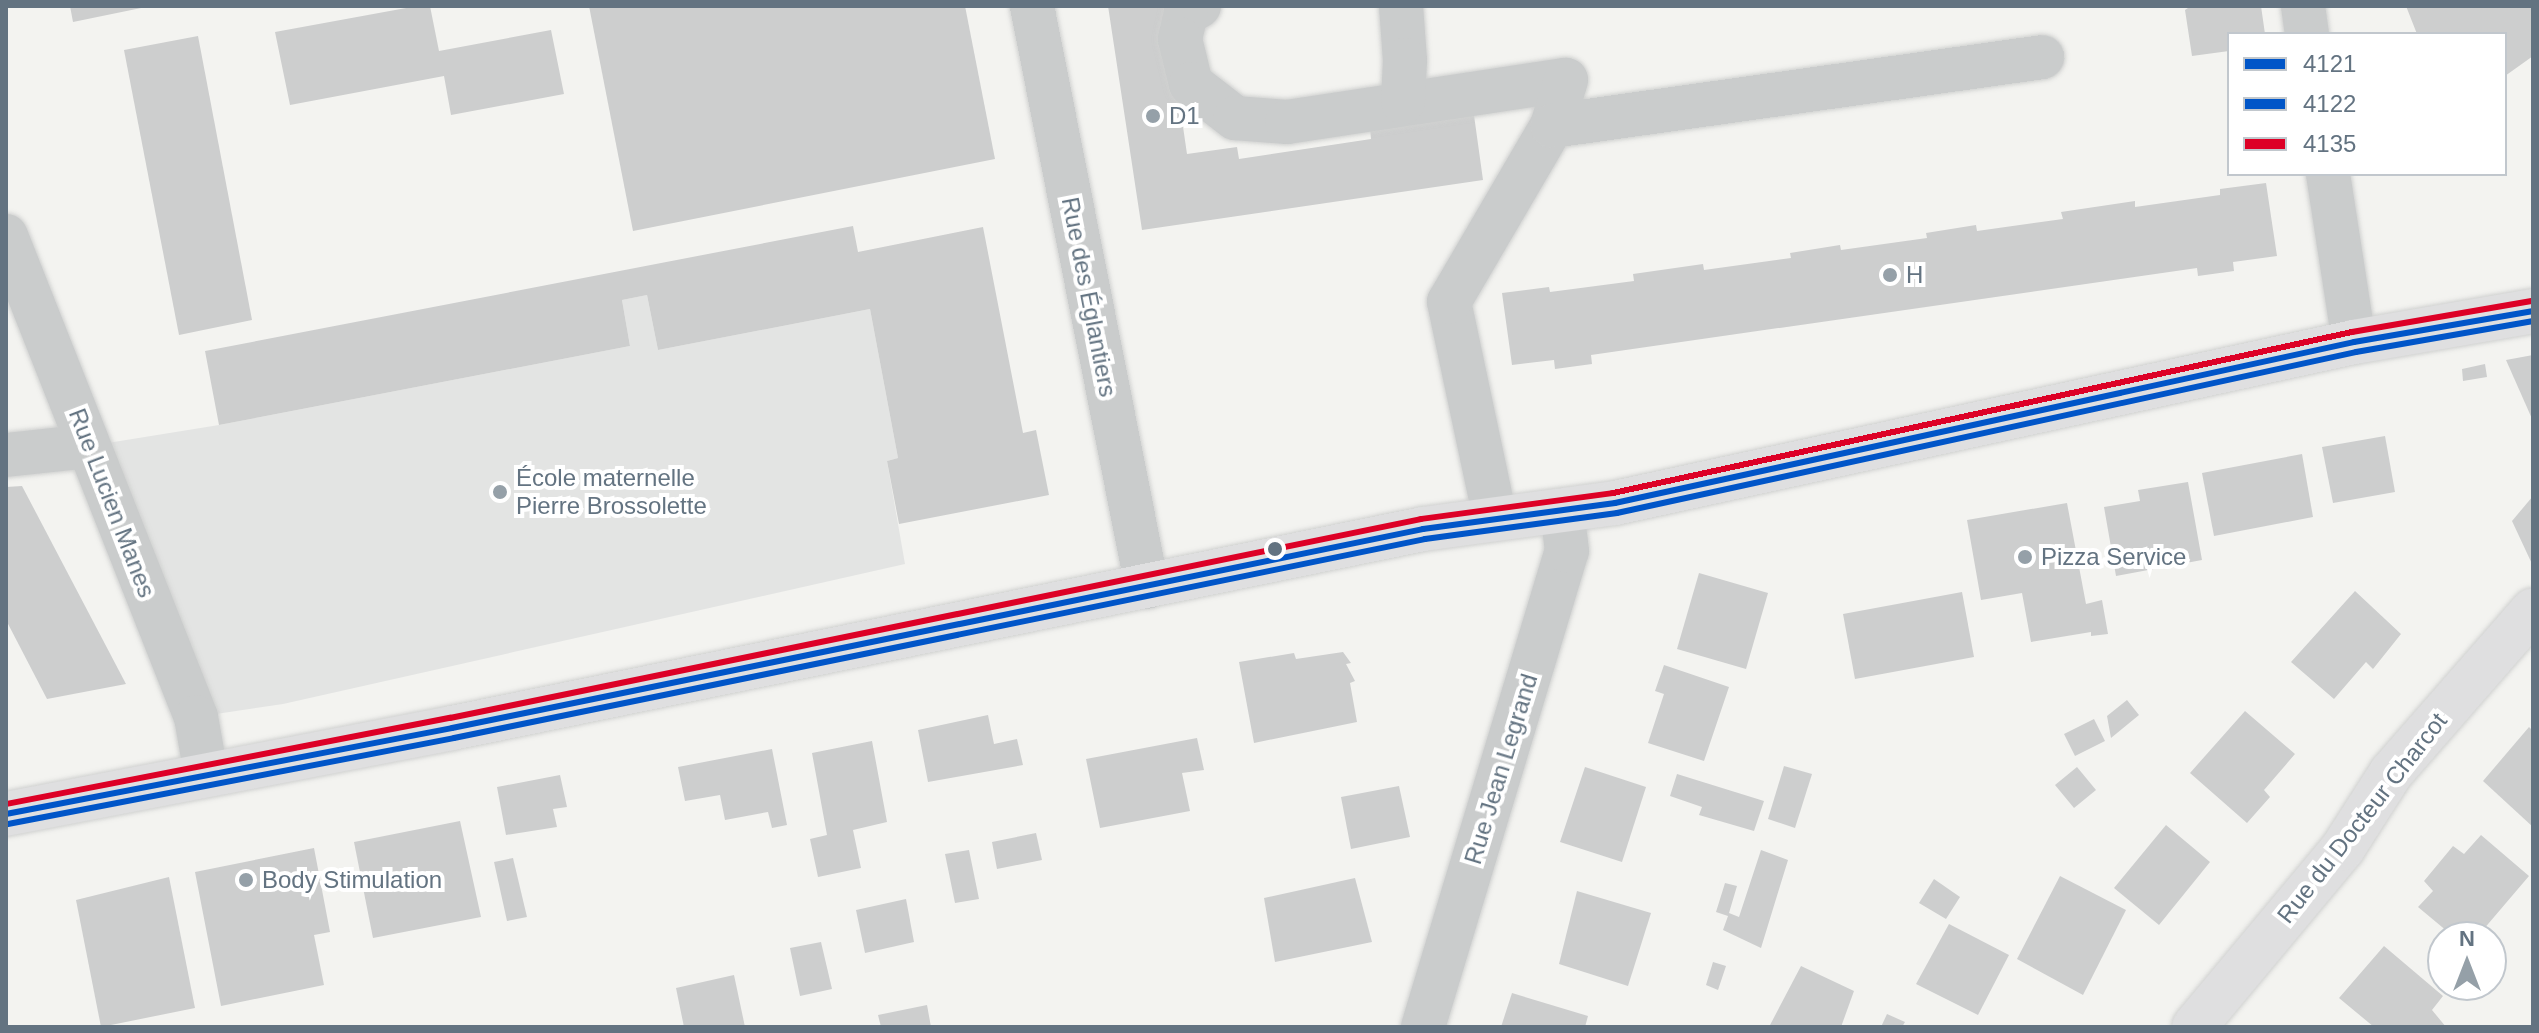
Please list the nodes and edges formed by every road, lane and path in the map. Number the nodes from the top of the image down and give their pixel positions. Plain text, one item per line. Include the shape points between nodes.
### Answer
1 (1032, 6) edge
2 (1199, 6) edge
3 (1401, 6) edge
4 (2303, 6) edge
5 (2307, 32) edge
6 (2042, 57) dead end
7 (1403, 102) junction
8 (1552, 126) junction
9 (2328, 176) edge
10 (6, 236) edge
11 (2533, 311) edge
12 (2354, 342) junction
13 (89, 446) junction
14 (6, 455) edge
15 (1562, 510) junction
16 (1495, 518) junction
17 (1147, 587) junction
18 (2533, 610) edge
19 (206, 774) junction
20 (6, 814) edge
21 (1423, 1027) edge
22 (2194, 1027) edge

1 - 17 street, Rue des Églantiers
2 - 7 street via 1186,13 1180,39 1191,84 1235,118 1287,122
3 - 7 street
4 - 5 street
6 - 8 street
7 - 8 street via 1566,80
8 - 16 street via 1449,302
9 - 12 street
10 - 13 street, Rue Lucien Manes
11 - 12 street
12 - 15 street via 1615,503
13 - 14 street
13 - 19 street, Rue Lucien Manes via 196,717
15 - 16 street
15 - 21 street, Rue Jean Legrand via 1567,551
16 - 17 street
17 - 19 street
18 - 22 street, Rue du Docteur Charcot via 2391,773 2343,848
19 - 20 street

